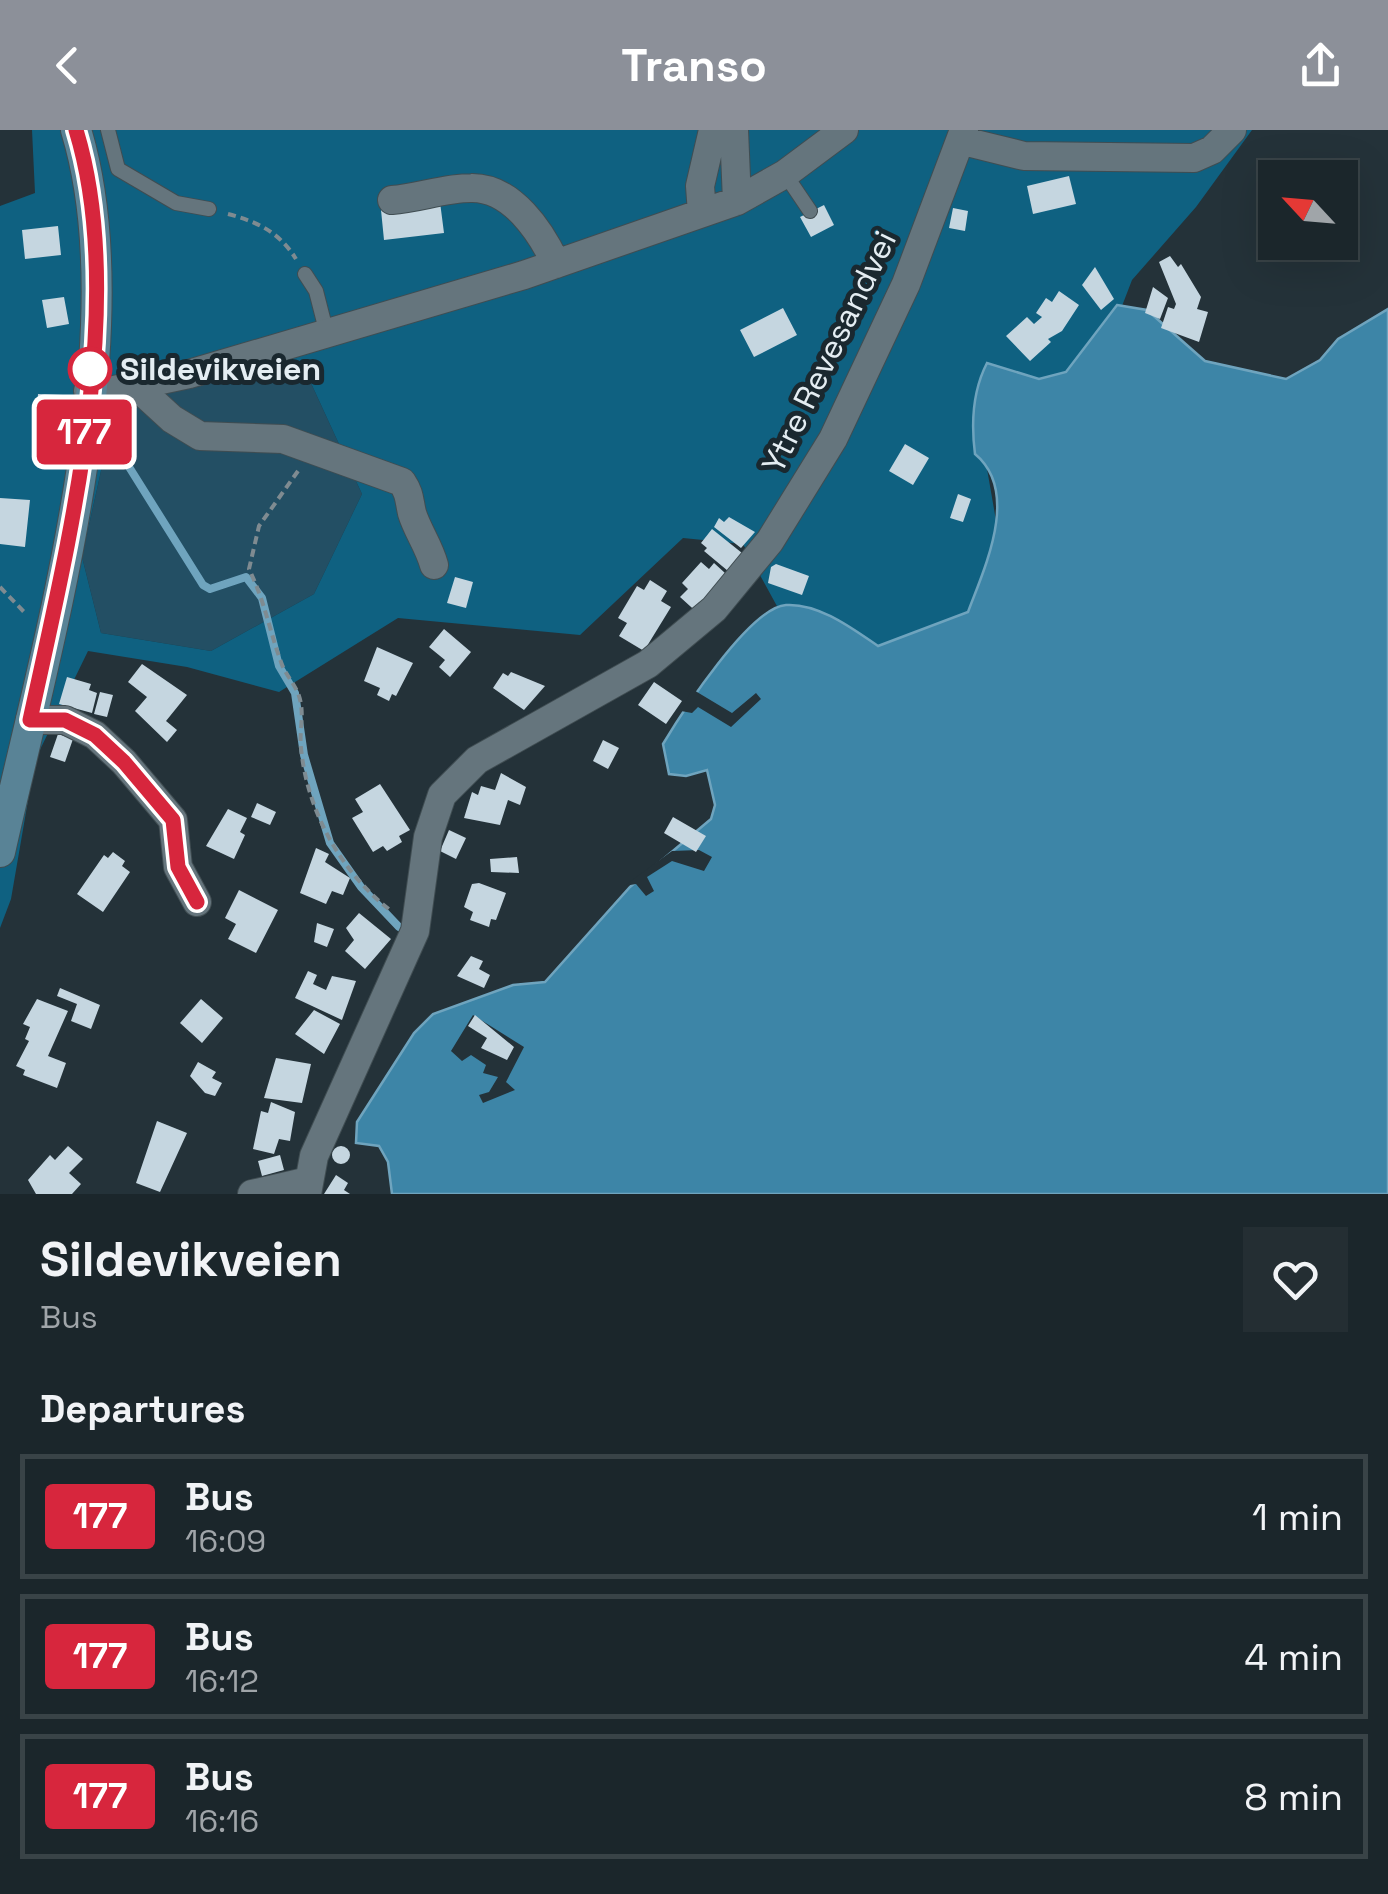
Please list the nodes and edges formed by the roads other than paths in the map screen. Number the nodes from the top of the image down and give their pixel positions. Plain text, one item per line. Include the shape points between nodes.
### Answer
1 (713, 130) edge
2 (734, 130) edge
3 (844, 130) edge
4 (1232, 130) edge
5 (963, 136) edge
6 (94, 138) edge
7 (786, 174) junction
8 (392, 200) dead end
9 (737, 200) junction
10 (209, 209) road end
11 (810, 210) dead end
12 (702, 213) junction
13 (556, 264) junction
14 (305, 274) road end
15 (327, 334) junction
16 (136, 386) junction
17 (88, 392) junction
18 (434, 565) dead end
19 (30, 720) junction
20 (0, 852) edge
21 (197, 902) dead end
22 (308, 1188) edge
23 (252, 1194) edge

1 - 12 street via 700,186
2 - 9 street
3 - 7 street
4 - 5 street, Ytre Revesandvei via 1194,158 1024,156
5 - 22 street, Ytre Revesandvei via 906,284 833,438 770,541 714,609 648,664 454,779 434,812 416,925 314,1156
6 - 10 lane via 118,170 176,203
6 - 17 main road via 99,258
7 - 9 street
7 - 11 lane
8 - 13 street via 477,187 532,222
9 - 12 street
12 - 13 street
13 - 15 street
14 - 15 lane
15 - 16 street
16 - 17 street
16 - 18 street via 200,436 283,439 402,482
17 - 19 main road via 78,479
19 - 20 main road
19 - 21 street via 65,720 95,735 124,762 173,820 178,867
22 - 23 street, Ytre Revesandvei

